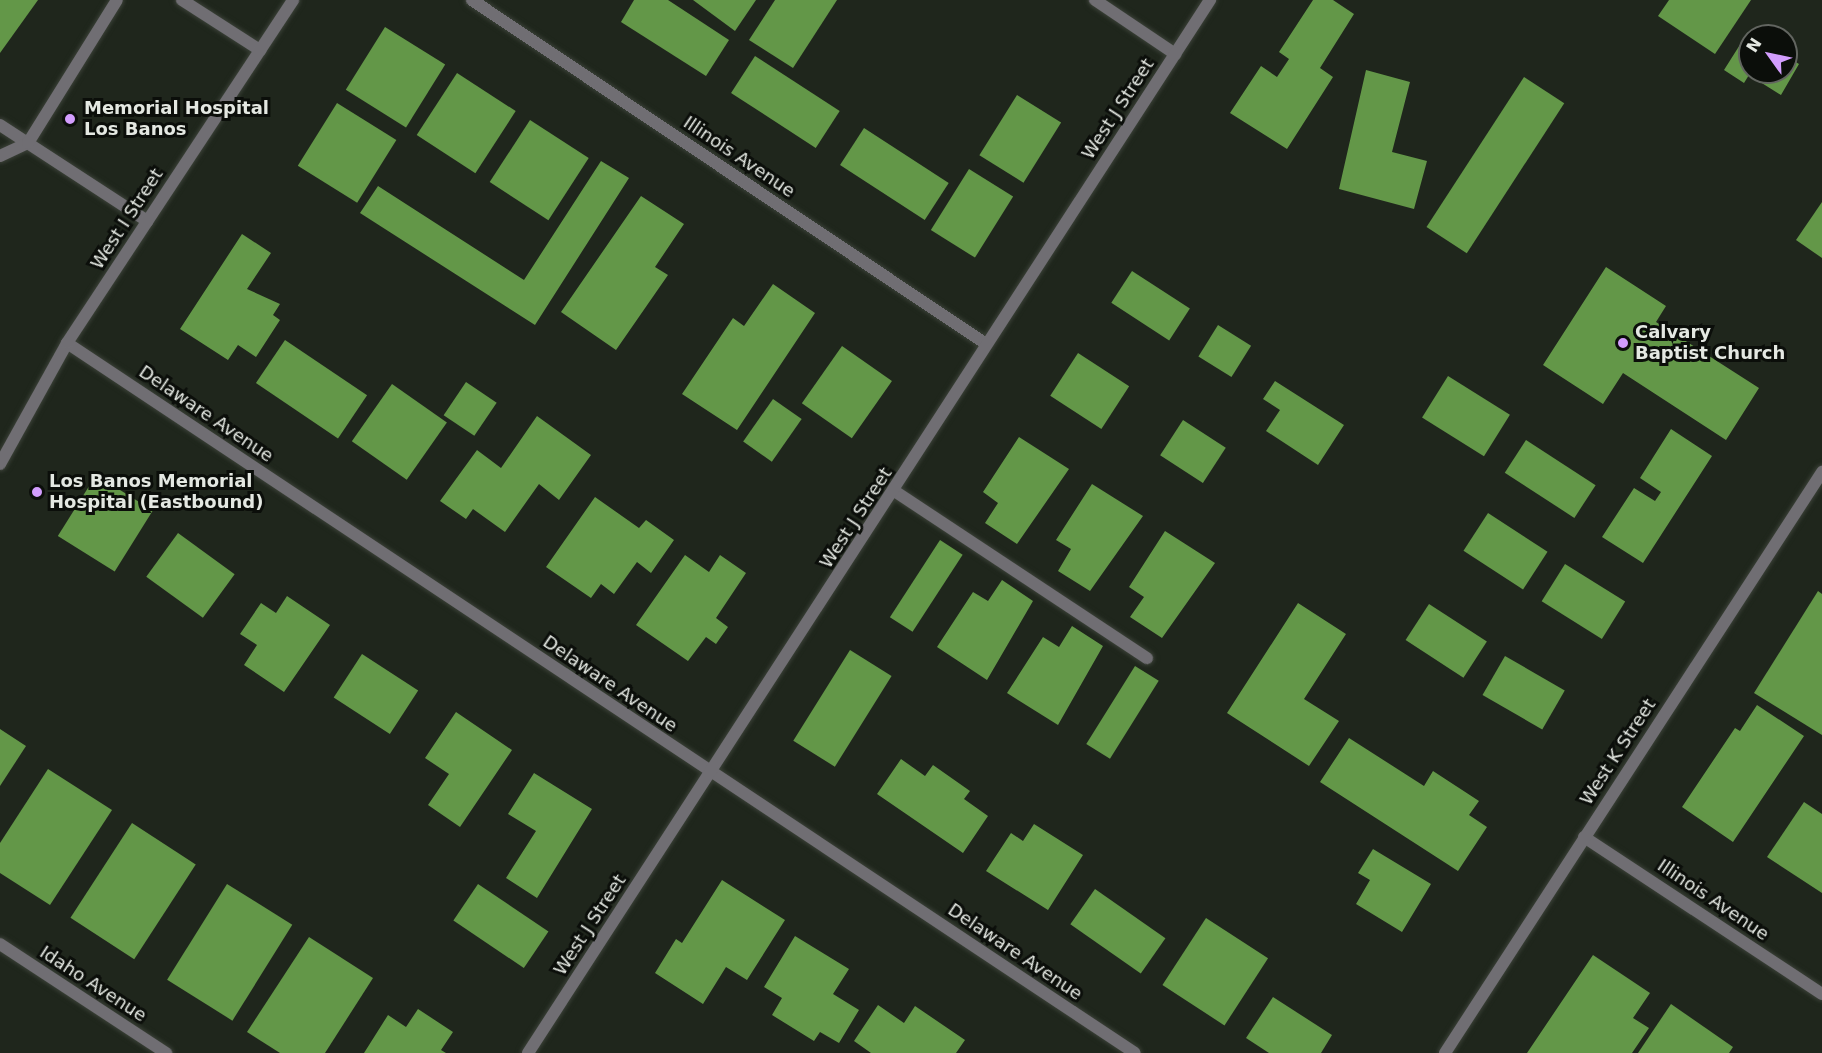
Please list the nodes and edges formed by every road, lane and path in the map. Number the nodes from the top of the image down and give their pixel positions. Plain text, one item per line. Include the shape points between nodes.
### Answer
1 (117, 0) edge
2 (182, 0) edge
3 (292, 0) edge
4 (472, 0) edge
5 (1095, 0) edge
6 (1210, 0) edge
7 (260, 50) junction
8 (1175, 54) junction
9 (0, 124) edge
10 (28, 143) junction
11 (0, 156) edge
12 (147, 221) junction
13 (67, 343) junction
14 (986, 344) junction
15 (0, 464) edge
16 (1822, 472) edge
17 (1817, 489) edge
18 (896, 492) junction
19 (1148, 658) dead end
20 (710, 771) junction
21 (1584, 837) junction
22 (0, 944) edge
23 (1822, 994) edge
24 (166, 1053) edge
25 (528, 1053) edge
26 (1135, 1053) edge
27 (1445, 1053) edge

1 - 10 street
2 - 7 street
3 - 7 street, West I Street
4 - 14 street, Illinois Avenue
5 - 8 street
6 - 8 street, West J Street
7 - 12 street, West I Street
8 - 14 street, West J Street
9 - 10 street
10 - 11 street
10 - 12 street
12 - 13 street, West I Street
13 - 15 street, West I Street
13 - 20 street, Delaware Avenue
14 - 18 street, West J Street
16 - 17 street, West K Street
17 - 21 street, West K Street
18 - 19 street
18 - 20 street, West J Street
20 - 25 street, West J Street
20 - 26 street, Delaware Avenue
21 - 23 street, Illinois Avenue
21 - 27 street, West K Street
22 - 24 street, Idaho Avenue

